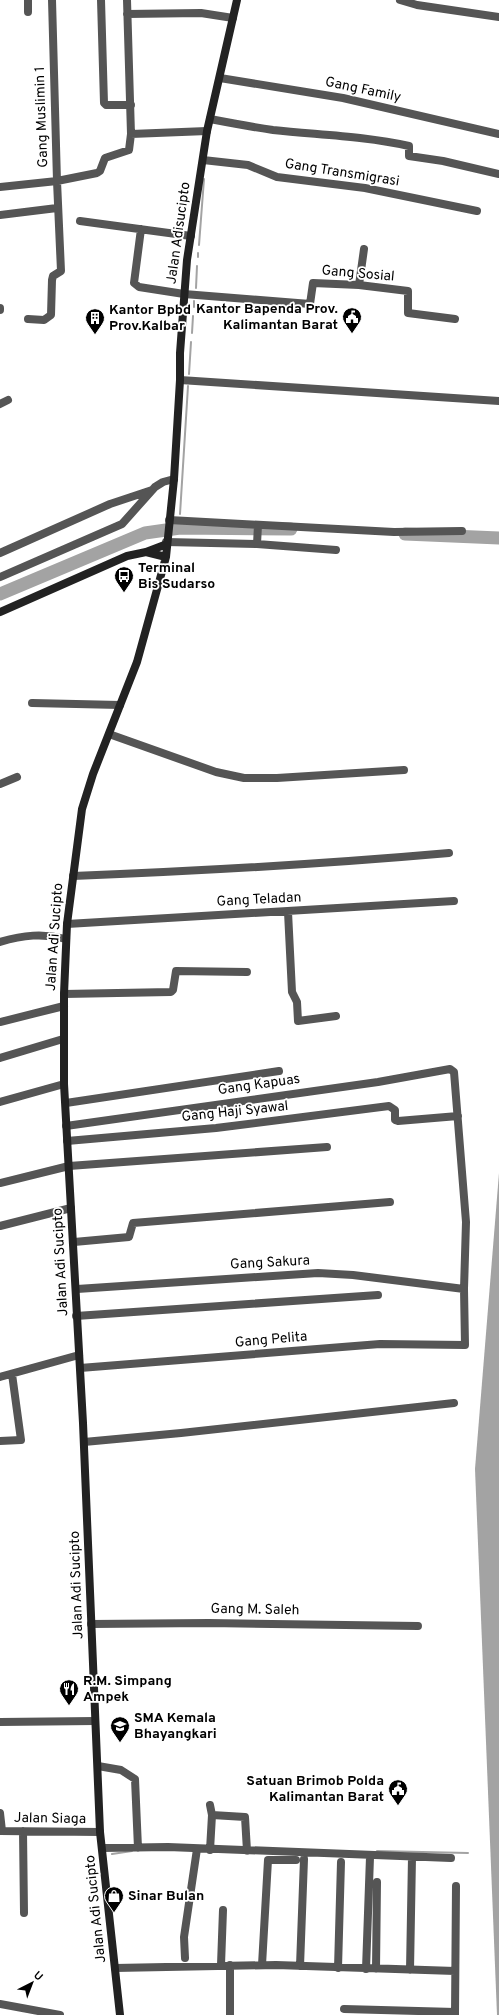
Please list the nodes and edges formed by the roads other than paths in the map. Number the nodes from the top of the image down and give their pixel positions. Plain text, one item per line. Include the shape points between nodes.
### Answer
1 (28, 0) edge
2 (52, 0) edge
3 (101, 0) edge
4 (127, 0) edge
5 (237, 0) edge
6 (400, 0) edge
7 (28, 12) dead end
8 (127, 14) junction
9 (233, 18) junction
10 (499, 18) edge
11 (220, 78) junction
12 (131, 105) junction
13 (210, 119) junction
14 (207, 131) junction
15 (131, 134) junction
16 (499, 134) edge
17 (203, 160) junction
18 (499, 174) edge
19 (57, 180) junction
20 (0, 187) edge
21 (58, 208) junction
22 (477, 211) dead end
23 (0, 215) edge
24 (80, 221) dead end
25 (141, 229) junction
26 (191, 236) junction
27 (364, 249) dead end
28 (359, 285) junction
29 (184, 294) junction
30 (28, 319) dead end
31 (455, 319) dead end
32 (180, 380) junction
33 (8, 400) dead end
34 (499, 401) edge
35 (0, 404) edge
36 (174, 479) junction
37 (152, 490) junction
38 (169, 521) junction
39 (258, 525) junction
40 (462, 531) dead end
41 (257, 541) junction
42 (166, 543) junction
43 (336, 550) dead end
44 (146, 552) junction
45 (0, 553) edge
46 (166, 558) junction
47 (0, 577) edge
48 (0, 612) edge
49 (32, 703) dead end
50 (120, 705) junction
51 (109, 734) junction
52 (404, 770) dead end
53 (17, 777) dead end
54 (0, 784) edge
55 (449, 853) dead end
56 (73, 876) junction
57 (454, 901) dead end
58 (288, 912) junction
59 (67, 924) junction
60 (66, 939) junction
61 (0, 942) edge
62 (247, 972) dead end
63 (64, 994) junction
64 (64, 1006) junction
65 (336, 1016) dead end
66 (0, 1022) edge
67 (63, 1039) junction
68 (0, 1058) edge
69 (279, 1071) dead end
70 (64, 1084) junction
71 (0, 1102) edge
72 (66, 1103) junction
73 (458, 1116) junction
74 (66, 1126) junction
75 (67, 1141) junction
76 (327, 1147) dead end
77 (69, 1166) junction
78 (0, 1183) edge
79 (390, 1202) dead end
80 (71, 1208) junction
81 (0, 1226) edge
82 (74, 1242) junction
83 (77, 1289) junction
84 (464, 1289) junction
85 (378, 1294) dead end
86 (76, 1316) junction
87 (79, 1355) junction
88 (80, 1368) junction
89 (12, 1374) junction
90 (0, 1377) edge
91 (454, 1403) dead end
92 (0, 1441) edge
93 (84, 1442) junction
94 (91, 1624) junction
95 (418, 1626) dead end
96 (95, 1721) junction
97 (0, 1722) edge
98 (98, 1766) junction
99 (210, 1805) dead end
100 (0, 1813) edge
101 (212, 1815) junction
102 (1, 1831) edge
103 (23, 1831) junction
104 (100, 1832) junction
105 (102, 1848) junction
106 (138, 1848) junction
107 (197, 1849) junction
108 (210, 1850) junction
109 (247, 1851) junction
110 (370, 1856) junction
111 (412, 1856) junction
112 (451, 1858) dead end
113 (341, 1862) dead end
114 (377, 1882) dead end
115 (456, 1886) dead end
116 (223, 1910) dead end
117 (24, 1913) dead end
118 (185, 1958) dead end
119 (221, 1965) junction
120 (230, 1965) junction
121 (262, 1965) junction
122 (300, 1966) junction
123 (115, 1968) junction
124 (338, 1968) junction
125 (366, 1969) junction
126 (376, 1969) junction
127 (410, 1970) junction
128 (455, 1971) junction
129 (0, 2004) edge
130 (344, 2009) dead end
131 (455, 2013) edge
132 (60, 2015) edge
133 (120, 2015) edge
134 (230, 2015) edge

1 - 7 street
2 - 19 street, Gang Muslimin 1
3 - 12 street via 103,99 106,105
4 - 8 street
5 - 9 main road, Jalan Adisucipto
6 - 10 street
8 - 9 street via 200,13
8 - 12 street
9 - 11 main road, Jalan Adisucipto
11 - 13 main road, Jalan Adisucipto
11 - 16 street, Gang Family via 343,98
12 - 15 street
13 - 14 main road, Jalan Adisucipto
13 - 18 street via 273,130 389,141 409,146 409,156
14 - 15 street
14 - 17 main road, Jalan Adisucipto
15 - 19 street, Gang Muslimin 1 via 130,150 106,158 98,173
17 - 22 street, Gang Transmigrasi via 248,165 277,177 365,188
17 - 26 main road, Jalan Adisucipto
19 - 20 street
19 - 21 street
21 - 23 street
21 - 30 street via 61,271 53,276 52,280 53,310 44,320
24 - 25 street
25 - 26 street
25 - 29 street via 135,285
26 - 29 main road, Jalan Adisucipto
27 - 28 street
28 - 29 street, Gang Sosial via 313,282 310,304
28 - 31 street, Gang Sosial via 408,291 408,313
29 - 32 main road, Jalan Adisucipto
32 - 34 street
32 - 36 main road, Jalan Adisucipto
33 - 35 street
36 - 37 street via 160,483
36 - 38 main road, Jalan Adisucipto
37 - 45 street via 118,501
37 - 47 street via 122,524
38 - 39 street
38 - 42 main road, Jalan Adi Sucipto
39 - 40 street via 394,532
39 - 41 street
41 - 42 street
41 - 43 street
42 - 44 main road
42 - 46 main road, Jalan Adi Sucipto
44 - 46 main road
44 - 48 main road via 127,556
46 - 50 main road, Jalan Adi Sucipto via 137,662
49 - 50 street
50 - 51 main road, Jalan Adi Sucipto
51 - 52 street via 216,772 244,778
51 - 56 main road, Jalan Adi Sucipto via 82,809
53 - 54 street
55 - 56 street via 277,866
56 - 59 main road, Jalan Adi Sucipto
57 - 58 street, Gang Teladan
58 - 59 street, Gang Teladan
58 - 65 street via 292,992 297,1002 298,1021
59 - 60 main road, Jalan Adi Sucipto
60 - 61 street via 52,935 31,935
60 - 63 main road, Jalan Adi Sucipto
62 - 63 street via 176,971 171,992
63 - 64 main road, Jalan Adi Sucipto
64 - 66 street
64 - 67 main road, Jalan Adi Sucipto
67 - 68 street
67 - 70 main road, Jalan Adi Sucipto
69 - 72 street
70 - 71 street
70 - 72 main road, Jalan Adi Sucipto
72 - 74 main road, Jalan Adi Sucipto
73 - 74 street, Gang Kapuas via 454,1072 450,1069 370,1083
73 - 75 street, Gang Haji Syawal via 398,1121 395,1119 395,1110 389,1106 223,1128
73 - 84 street via 466,1222
74 - 75 main road, Jalan Adi Sucipto
75 - 77 main road, Jalan Adi Sucipto
76 - 77 street
77 - 78 street
77 - 80 main road, Jalan Adi Sucipto
79 - 82 street via 133,1223 129,1237
80 - 81 street
80 - 82 main road, Jalan Adi Sucipto
82 - 83 main road, Jalan Adi Sucipto
83 - 84 street, Gang Sakura via 311,1273 353,1275
83 - 86 main road, Jalan Adi Sucipto
84 - 88 street, Gang Pelita via 465,1345 373,1344
85 - 86 street
86 - 87 main road, Jalan Adi Sucipto
87 - 88 main road, Jalan Adi Sucipto
87 - 89 street
88 - 93 main road, Jalan Adi Sucipto
89 - 90 street
89 - 92 street via 21,1440
91 - 93 street
93 - 94 main road, Jalan Adi Sucipto
94 - 95 street, Gang M. Saleh
94 - 96 main road, Jalan Adi Sucipto
96 - 97 street
96 - 98 main road, Jalan Adi Sucipto
98 - 104 main road, Jalan Adi Sucipto
98 - 106 street via 115,1768 135,1779
99 - 101 street
100 - 102 street
101 - 108 street
101 - 109 street via 245,1817
102 - 103 street, Jalan Siaga
103 - 104 street, Jalan Siaga
103 - 117 street
104 - 105 main road, Jalan Adi Sucipto
105 - 106 street
105 - 123 main road, Jalan Adi Sucipto
106 - 107 street
107 - 108 street
107 - 118 street via 184,1937
108 - 109 street
109 - 110 street
110 - 111 street
110 - 125 street
111 - 112 street
111 - 127 street
113 - 124 street
114 - 126 street
115 - 128 street
116 - 119 street
119 - 120 street
119 - 123 street
120 - 121 street
120 - 134 street
121 - 122 street
121 - 122 street via 268,1860 300,1860
122 - 124 street
123 - 133 main road, Jalan Adi Sucipto
124 - 125 street
125 - 126 street
126 - 127 street
127 - 128 street
128 - 131 street
129 - 132 street
130 - 131 street

